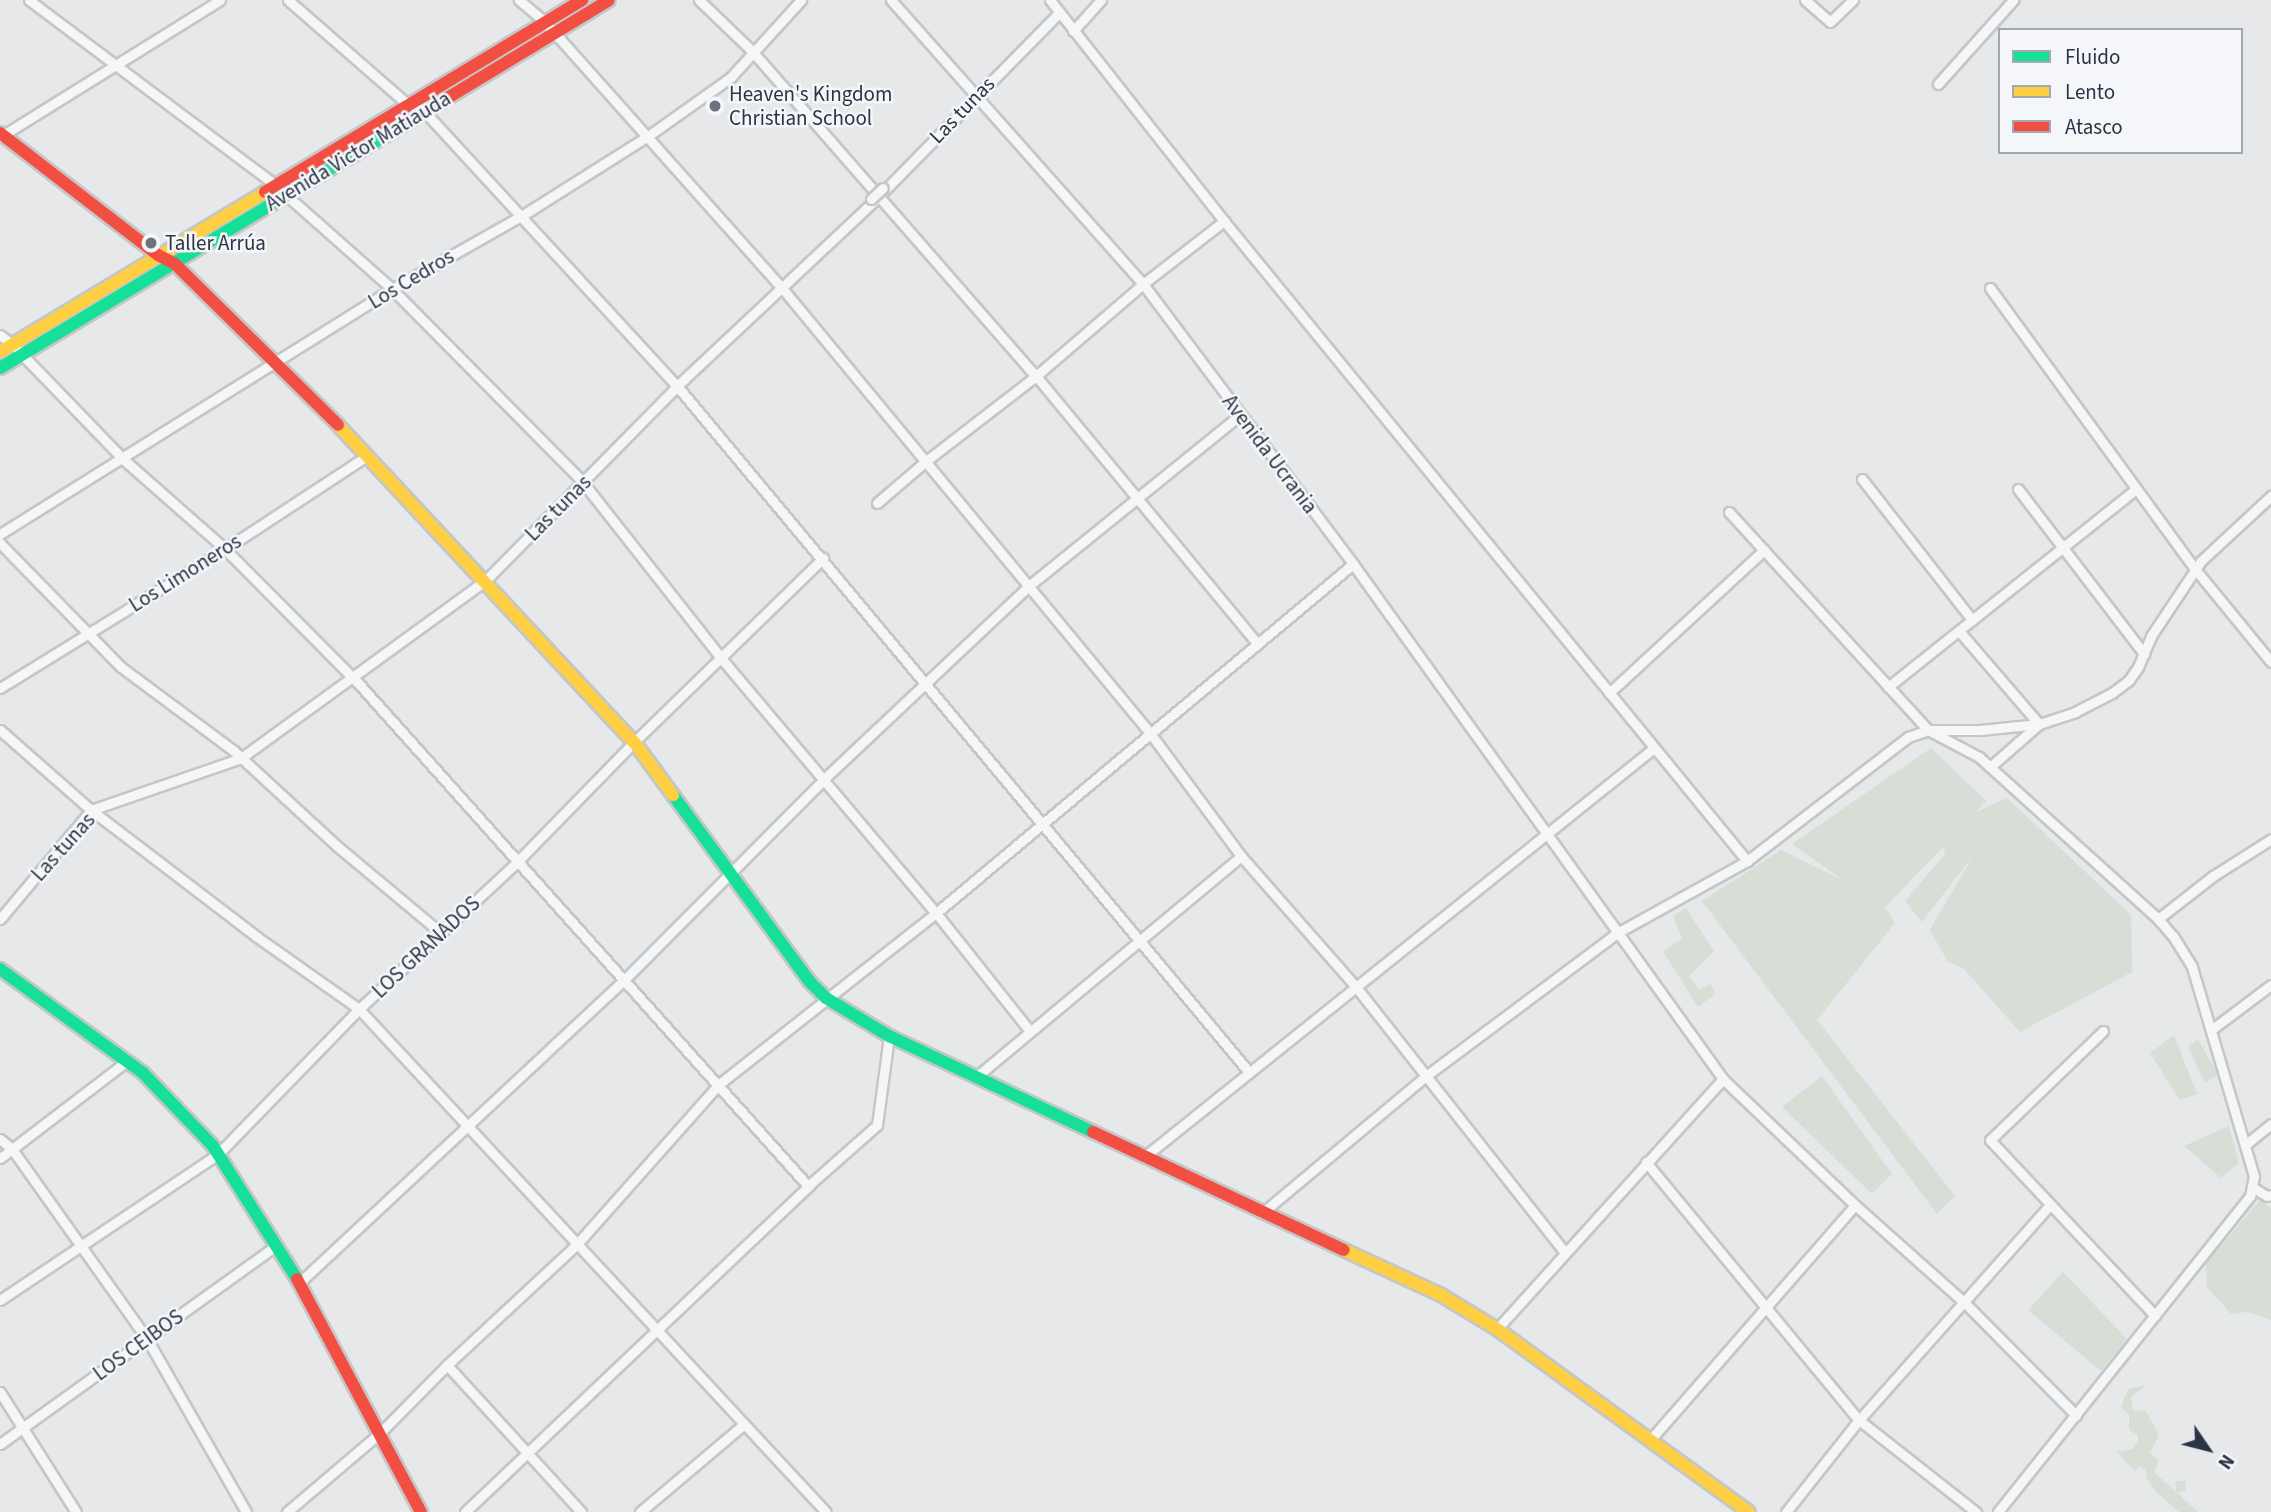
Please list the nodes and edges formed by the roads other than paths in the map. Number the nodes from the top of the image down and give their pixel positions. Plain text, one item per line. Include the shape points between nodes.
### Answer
1 (29, 0) edge
2 (220, 0) edge
3 (288, 0) edge
4 (519, 0) edge
5 (582, 0) edge
6 (608, 0) edge
7 (699, 0) edge
8 (801, 0) edge
9 (891, 0) edge
10 (1050, 0) edge
11 (1101, 0) edge
12 (1805, 0) edge
13 (1853, 0) edge
14 (2013, 0) edge
15 (1059, 13) junction
16 (544, 22) junction
17 (1073, 31) junction
18 (554, 32) junction
19 (752, 51) junction
20 (116, 65) junction
21 (1938, 84) dead end
22 (976, 95) junction
23 (406, 103) junction
24 (424, 111) junction
25 (1, 135) edge
26 (648, 136) junction
27 (280, 190) junction
28 (877, 194) junction
29 (523, 215) junction
30 (1224, 221) junction
31 (158, 255) junction
32 (176, 264) junction
33 (1143, 284) junction
34 (782, 288) junction
35 (1990, 288) dead end
36 (392, 289) junction
37 (0, 335) edge
38 (12, 344) junction
39 (0, 352) edge
40 (22, 354) junction
41 (274, 364) junction
42 (0, 369) edge
43 (1036, 376) junction
44 (677, 386) junction
45 (1240, 415) junction
46 (368, 455) junction
47 (123, 459) junction
48 (926, 461) junction
49 (1862, 479) dead end
50 (584, 483) junction
51 (2018, 489) dead end
52 (2136, 489) junction
53 (2271, 496) edge
54 (1138, 497) junction
55 (877, 503) dead end
56 (1729, 512) dead end
57 (0, 534) edge
58 (0, 543) edge
59 (225, 549) junction
60 (2061, 549) junction
61 (1763, 550) junction
62 (823, 558) junction
63 (1353, 564) junction
64 (2195, 569) junction
65 (486, 580) junction
66 (1030, 585) junction
67 (1972, 620) junction
68 (1959, 631) junction
69 (88, 632) junction
70 (1258, 644) junction
71 (2144, 654) junction
72 (721, 658) junction
73 (2271, 662) edge
74 (352, 677) junction
75 (927, 684) junction
76 (1888, 687) junction
77 (0, 688) edge
78 (1609, 693) junction
79 (2039, 724) junction
80 (0, 730) edge
81 (1928, 730) junction
82 (1150, 733) junction
83 (634, 742) junction
84 (1654, 748) junction
85 (242, 758) junction
86 (1990, 767) junction
87 (824, 779) junction
88 (91, 810) junction
89 (1042, 823) junction
90 (1549, 835) junction
91 (2271, 839) edge
92 (1241, 856) junction
93 (1747, 861) junction
94 (518, 862) junction
95 (729, 874) junction
96 (936, 913) junction
97 (0, 919) edge
98 (2158, 919) junction
99 (440, 932) junction
100 (1617, 933) junction
101 (1138, 942) junction
102 (0, 969) edge
103 (624, 980) junction
104 (2271, 985) edge
105 (1356, 986) junction
106 (826, 998) junction
107 (359, 1009) junction
108 (2210, 1030) junction
109 (1030, 1031) junction
110 (2103, 1031) dead end
111 (889, 1036) junction
112 (127, 1062) junction
113 (1250, 1072) junction
114 (1426, 1076) junction
115 (976, 1077) junction
116 (1723, 1079) junction
117 (718, 1085) junction
118 (2271, 1124) edge
119 (467, 1126) junction
120 (0, 1139) edge
121 (2245, 1145) junction
122 (12, 1149) junction
123 (218, 1154) junction
124 (1144, 1157) junction
125 (0, 1158) edge
126 (1646, 1163) junction
127 (808, 1186) junction
128 (2254, 1188) junction
129 (2271, 1195) edge
130 (1855, 1205) junction
131 (2050, 1205) junction
132 (1262, 1213) junction
133 (577, 1244) junction
134 (276, 1246) junction
135 (80, 1247) junction
136 (1565, 1253) junction
137 (299, 1283) junction
138 (0, 1300) edge
139 (1965, 1303) junction
140 (1765, 1308) junction
141 (2155, 1316) junction
142 (1497, 1329) junction
143 (658, 1332) junction
144 (147, 1339) junction
145 (447, 1365) junction
146 (0, 1392) edge
147 (2076, 1415) junction
148 (1859, 1420) junction
149 (744, 1424) junction
150 (23, 1428) junction
151 (381, 1432) junction
152 (1651, 1439) junction
153 (0, 1444) edge
154 (528, 1454) junction
155 (76, 1512) edge
156 (247, 1512) edge
157 (287, 1512) edge
158 (421, 1512) edge
159 (465, 1512) edge
160 (581, 1512) edge
161 (640, 1512) edge
162 (826, 1512) edge
163 (1749, 1512) edge
164 (1786, 1512) edge
165 (1976, 1512) edge
166 (1998, 1512) edge

1 - 20 street
2 - 20 street
3 - 23 street
4 - 16 street
5 - 16 street, Avenida Victor Matiauda
6 - 18 street, Avenida Victor Matiauda
7 - 19 street
8 - 19 street, Los Cedros
9 - 22 street, Avenida Ucrania
10 - 15 street
11 - 17 street
12 - 13 street via 1830,23
14 - 21 street
15 - 17 street
15 - 22 street, Las tunas
16 - 18 street
16 - 23 street, Avenida Victor Matiauda
17 - 30 street
18 - 24 street, Avenida Victor Matiauda
18 - 26 street
19 - 26 street, Los Cedros via 731,77
19 - 28 street
20 - 25 street
20 - 27 street
22 - 28 street, Las tunas
22 - 33 street, Avenida Ucrania
23 - 24 street
23 - 27 street, Avenida Victor Matiauda
24 - 27 street, Avenida Victor Matiauda
24 - 29 street
25 - 31 street
26 - 29 street, Los Cedros
26 - 34 street
27 - 31 street, Avenida Victor Matiauda
27 - 32 street, Avenida Victor Matiauda
27 - 36 street
28 - 34 street, Las tunas
28 - 43 street
29 - 36 street, Los Cedros
29 - 44 street
30 - 33 street
30 - 78 street
31 - 32 street
31 - 38 street, Avenida Victor Matiauda
32 - 40 street, Avenida Victor Matiauda
32 - 41 street
33 - 43 street
33 - 45 street, Avenida Ucrania
34 - 44 street, Las tunas
34 - 48 street
35 - 52 street
36 - 41 street, Los Cedros
36 - 50 street
37 - 38 street
38 - 39 street, Avenida Victor Matiauda
38 - 40 street
40 - 42 street, Avenida Victor Matiauda
40 - 47 street
41 - 46 street
41 - 47 street, Los Cedros
43 - 48 street
43 - 54 street
44 - 50 street, Las tunas
44 - 62 street
45 - 54 street
45 - 63 street, Avenida Ucrania
46 - 59 street, Los Limoneros
46 - 65 street
47 - 57 street, Los Cedros
47 - 59 street
48 - 55 street
48 - 66 street
49 - 67 street
50 - 65 street, Las tunas
50 - 72 street
51 - 60 street
52 - 60 street
52 - 64 street
53 - 64 street
54 - 66 street
54 - 70 street
56 - 61 street
58 - 69 street
59 - 69 street, Los Limoneros
59 - 74 street
60 - 67 street
60 - 71 street
61 - 76 street
61 - 78 street
62 - 72 street, LOS GRANADOS
62 - 75 street
63 - 70 street
63 - 90 street, Avenida Ucrania
64 - 71 street
64 - 73 street
65 - 74 street, Las tunas
65 - 83 street
66 - 75 street
66 - 82 street
67 - 68 street
68 - 76 street
68 - 79 street
69 - 77 street, Los Limoneros
69 - 85 street via 121,667
70 - 82 street
71 - 79 street via 2129,680 2112,693
72 - 83 street, LOS GRANADOS
72 - 87 street
74 - 85 street, Las tunas
74 - 94 street
75 - 87 street
75 - 89 street
76 - 81 street
78 - 84 street
79 - 81 street
79 - 86 street
80 - 88 street
81 - 86 street
81 - 93 street via 1908,737
82 - 89 street
82 - 92 street
83 - 94 street, LOS GRANADOS
83 - 95 street
84 - 90 street
84 - 93 street
85 - 88 street, Las tunas
85 - 99 street
86 - 98 street
87 - 95 street
87 - 96 street
88 - 97 street, Las tunas
88 - 107 street
89 - 96 street
89 - 101 street
90 - 100 street, Avenida Ucrania
90 - 105 street
91 - 98 street
92 - 101 street
92 - 105 street
93 - 100 street
94 - 99 street, LOS GRANADOS
94 - 103 street
95 - 103 street
95 - 106 street
96 - 106 street
96 - 109 street
98 - 108 street via 2192,967
99 - 107 street, LOS GRANADOS
100 - 114 street
100 - 116 street, Avenida Ucrania
101 - 109 street
101 - 113 street
102 - 112 street
103 - 117 street
103 - 119 street
104 - 108 street
105 - 113 street
105 - 114 street
106 - 111 street
106 - 117 street
107 - 119 street
107 - 123 street, LOS GRANADOS
108 - 121 street
109 - 115 street
110 - 131 street via 1990,1140
111 - 115 street
111 - 127 street via 877,1125
112 - 122 street
112 - 123 street via 143,1073
113 - 124 street
114 - 132 street
114 - 136 street
115 - 124 street
116 - 126 street
116 - 130 street, Avenida Ucrania
117 - 127 street
117 - 133 street
118 - 121 street
119 - 133 street
119 - 137 street
120 - 122 street
121 - 128 street
122 - 125 street
122 - 135 street
123 - 134 street
123 - 135 street, LOS GRANADOS
124 - 132 street
126 - 136 street
126 - 140 street
127 - 143 street
128 - 129 street
128 - 141 street
130 - 139 street, Avenida Ucrania
130 - 140 street
131 - 139 street
131 - 141 street
132 - 142 street via 1441,1295
133 - 143 street
133 - 145 street
134 - 137 street
134 - 144 street, LOS CEIBOS
135 - 138 street, LOS GRANADOS
135 - 144 street
136 - 142 street
137 - 151 street
139 - 147 street, Avenida Ucrania
139 - 148 street
140 - 148 street
140 - 152 street
141 - 147 street
142 - 152 street
143 - 149 street
143 - 154 street
144 - 150 street, LOS CEIBOS
144 - 156 street
145 - 151 street
145 - 154 street
146 - 150 street
147 - 166 street
148 - 164 street
148 - 165 street
149 - 161 street
149 - 162 street
150 - 153 street, LOS CEIBOS
150 - 155 street
151 - 157 street
151 - 158 street
152 - 163 street
154 - 159 street
154 - 160 street

